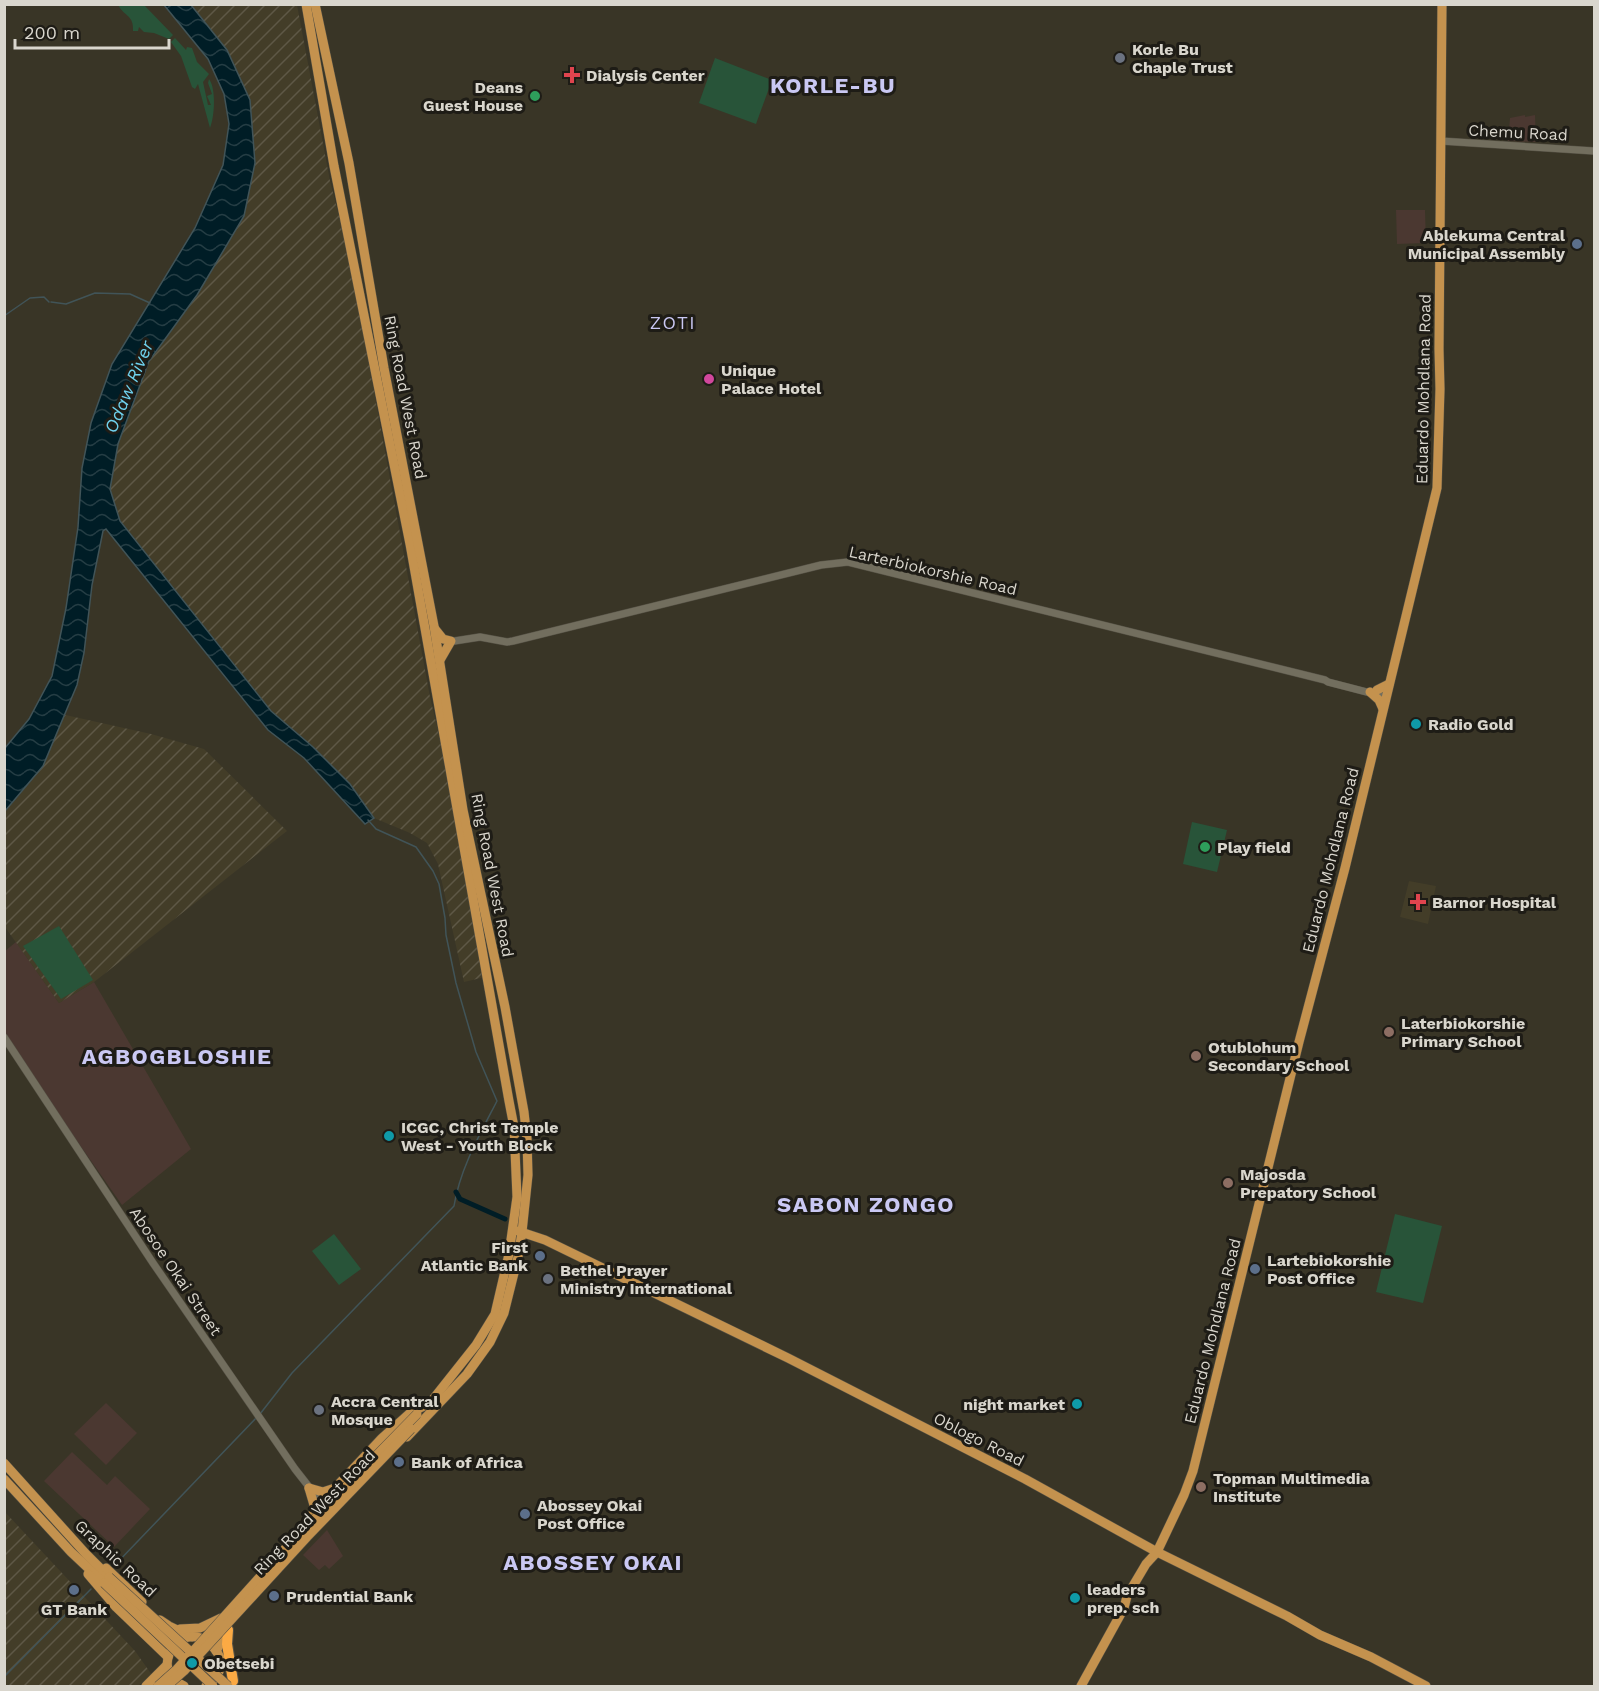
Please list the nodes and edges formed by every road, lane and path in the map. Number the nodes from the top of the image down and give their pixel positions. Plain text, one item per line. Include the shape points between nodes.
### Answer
1 (306, 4) edge
2 (315, 4) edge
3 (1442, 4) edge
4 (1441, 141) junction
5 (1594, 151) edge
6 (349, 163) junction
7 (334, 166) junction
8 (434, 626) junction
9 (451, 641) junction
10 (432, 645) junction
11 (440, 660) junction
12 (1373, 691) junction
13 (1388, 691) junction
14 (1383, 709) junction
15 (4, 1037) edge
16 (525, 1209) junction
17 (517, 1230) junction
18 (545, 1240) junction
19 (519, 1257) junction
20 (427, 1405) junction
21 (422, 1416) junction
22 (4, 1463) edge
23 (4, 1479) edge
24 (309, 1488) junction
25 (335, 1488) junction
26 (322, 1503) junction
27 (332, 1515) junction
28 (312, 1517) junction
29 (1157, 1552) junction
30 (93, 1566) junction
31 (107, 1580) junction
32 (221, 1618) junction
33 (173, 1628) junction
34 (228, 1630) junction
35 (196, 1637) junction
36 (216, 1651) junction
37 (167, 1662) junction
38 (222, 1664) junction
39 (181, 1670) junction
40 (233, 1685) edge
41 (146, 1686) edge
42 (158, 1686) edge
43 (167, 1686) edge
44 (184, 1686) edge
45 (206, 1686) edge
46 (213, 1686) edge
47 (1081, 1686) edge
48 (1426, 1686) edge

1 - 7 main road, Ring Road West Road
2 - 6 main road, Ring Road West Road
3 - 4 main road, Eduardo Mohdlana Road
4 - 5 street, Chemu Road
4 - 13 main road, Eduardo Mohdlana Road via 1439,479
6 - 7 main road
6 - 8 main road, Ring Road West Road
7 - 10 main road, Ring Road West Road via 418,594
8 - 9 main road via 443,639
8 - 10 main road, Ring Road West Road
9 - 10 street, Larterbiokorshie Road
9 - 11 main road
9 - 12 street, Larterbiokorshie Road via 480,637 513,641 821,565 849,562
10 - 11 main road, Ring Road West Road
10 - 17 main road, Ring Road West Road via 513,1127
11 - 16 main road, Ring Road West Road via 463,810 525,1112
12 - 13 main road
12 - 14 main road
13 - 14 main road, Eduardo Mohdlana Road
14 - 29 main road, Eduardo Mohdlana Road via 1193,1471
15 - 24 street, Abosoe Okai Street via 153,1263
16 - 17 main road, Ring Road West Road
16 - 18 main road via 530,1226
17 - 18 main road, Oblogo Road
17 - 19 main road, Ring Road West Road
17 - 20 main road, Ring Road West Road via 493,1318
18 - 19 main road via 528,1244
18 - 29 main road, Oblogo Road via 833,1381
19 - 21 main road, Ring Road West Road via 509,1300 493,1337 467,1374
20 - 21 main road
20 - 25 main road, Ring Road West Road via 410,1413 382,1438
21 - 27 main road, Ring Road West Road
21 - 39 main road, Ring Road West Road, bridge via 291,1542
22 - 30 main road, Graphic Road
23 - 30 main road, Graphic Road via 71,1552
24 - 25 main road via 322,1492
24 - 26 street, Abosoe Okai Street
24 - 28 main road via 314,1505
25 - 26 main road, Ring Road West Road
26 - 27 street, Abosoe Okai Street
26 - 28 main road, Ring Road West Road
27 - 34 main road, Ring Road West Road via 243,1608
28 - 32 main road, Ring Road West Road via 291,1545
29 - 47 main road, Eduardo Mohdlana Road via 1127,1596
29 - 48 main road, Oblogo Road
30 - 31 main road
30 - 33 main road, Graphic Road via 107,1568
30 - 37 main road, Graphic Road via 88,1573 92,1579
31 - 40 main road, bridge
31 - 46 main road, bridge
32 - 33 main road via 200,1628
32 - 35 main road, Ring Road West Road
33 - 35 main road, Graphic Road
34 - 36 main road, Ring Road West Road
34 - 40 highway
35 - 36 main road, Graphic Road
35 - 37 main road, Ring Road West Road via 177,1644
36 - 38 main road
37 - 41 main road, Ring Road West Road
37 - 44 main road, Graphic Road via 173,1680
38 - 40 highway
38 - 45 main road via 217,1677
39 - 42 main road, bridge
39 - 43 main road, bridge

